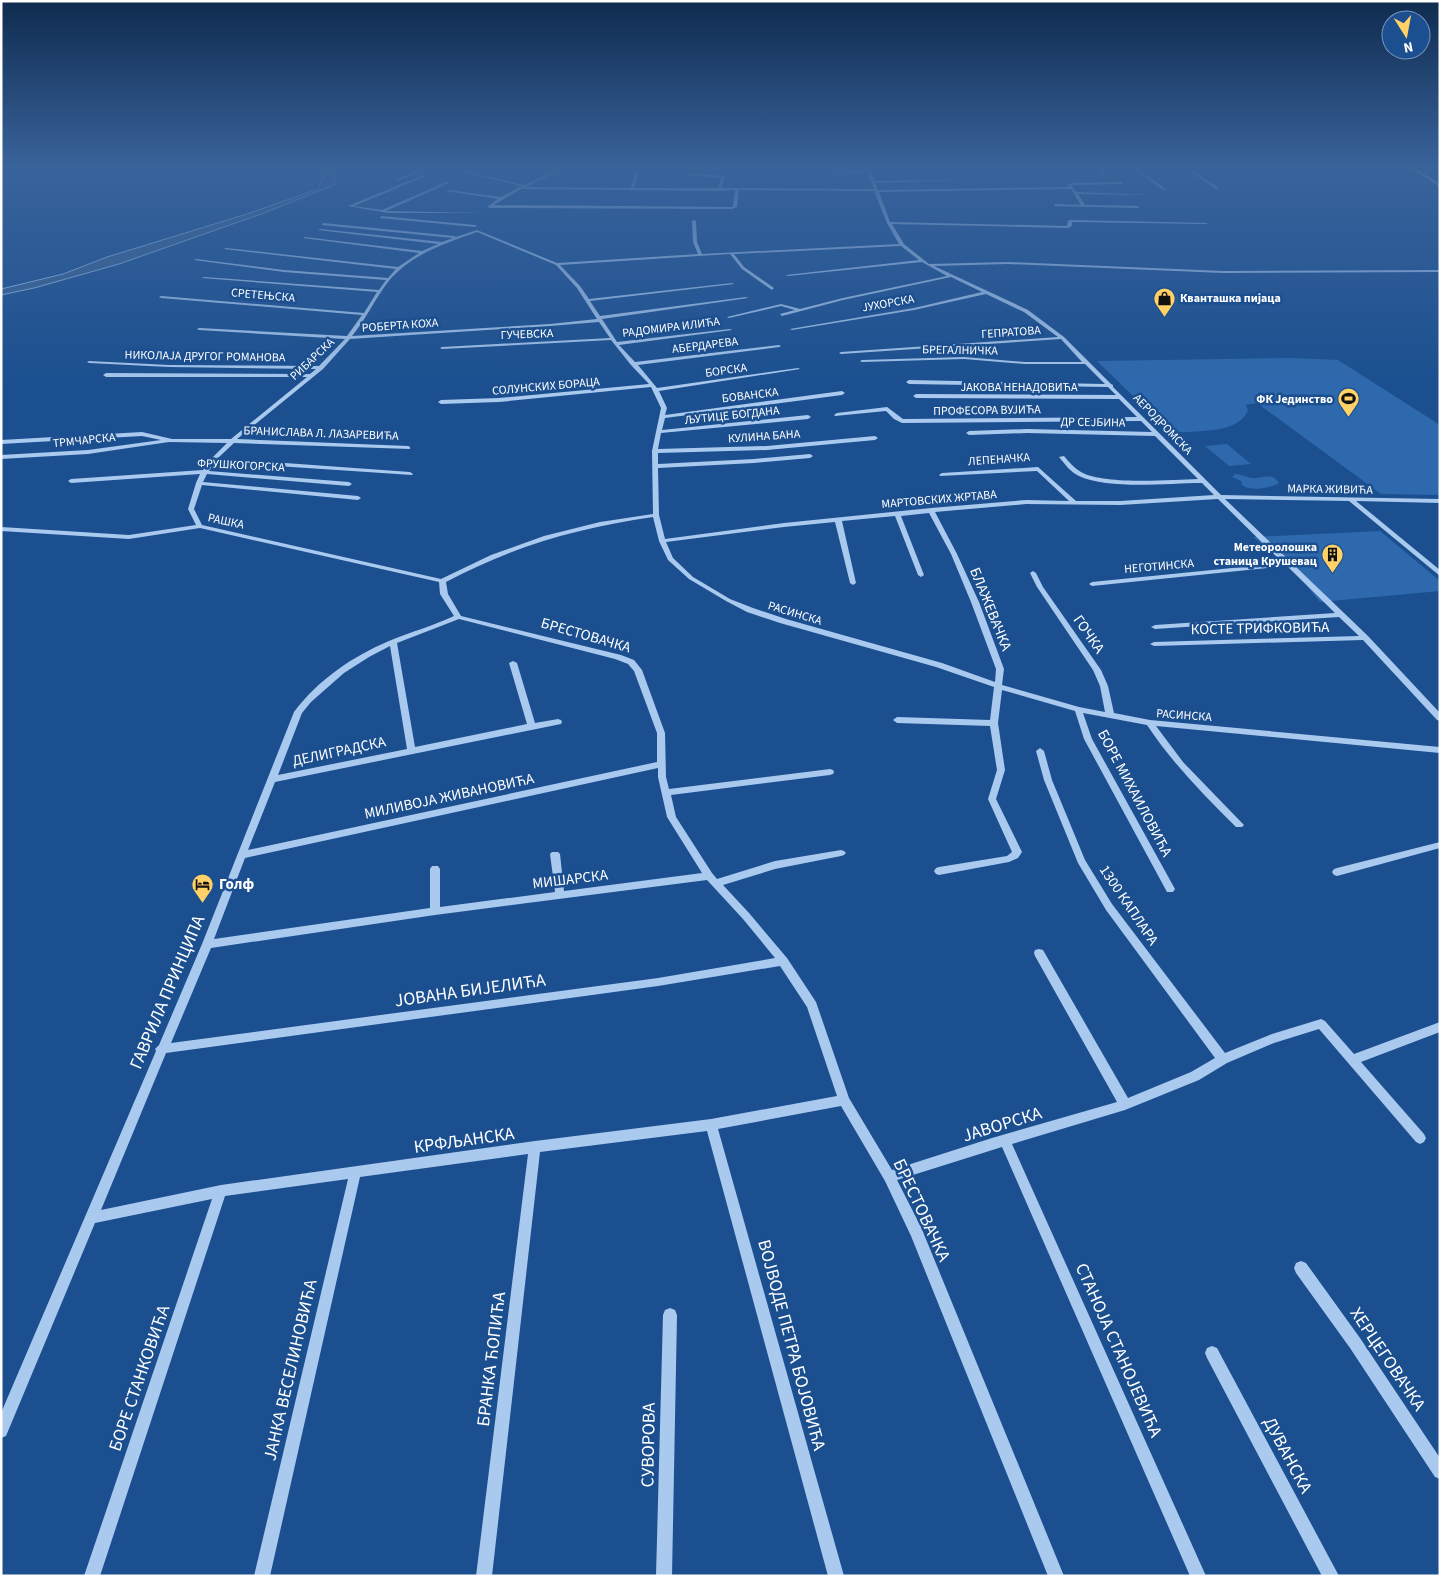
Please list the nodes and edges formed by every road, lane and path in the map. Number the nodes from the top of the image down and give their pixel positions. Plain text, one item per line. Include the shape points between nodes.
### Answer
1 (327, 241) edge
2 (419, 241) edge
3 (449, 241) edge
4 (503, 241) edge
5 (694, 241) edge
6 (899, 241) edge
7 (302, 243) dead end
8 (441, 243) junction
9 (902, 245) junction
10 (226, 249) dead end
11 (422, 252) junction
12 (731, 253) junction
13 (700, 255) junction
14 (415, 257) junction
15 (196, 260) dead end
16 (921, 261) junction
17 (557, 264) junction
18 (928, 265) junction
19 (400, 268) junction
20 (1440, 271) edge
21 (788, 275) dead end
22 (952, 276) junction
23 (204, 278) dead end
24 (389, 279) junction
25 (732, 284) dead end
26 (772, 289) dead end
27 (380, 292) junction
28 (988, 292) junction
29 (160, 297) dead end
30 (746, 298) dead end
31 (590, 300) junction
32 (799, 310) junction
33 (364, 314) junction
34 (782, 315) dead end
35 (729, 317) dead end
36 (600, 319) junction
37 (199, 329) dead end
38 (792, 329) dead end
39 (730, 330) dead end
40 (349, 338) junction
41 (1062, 338) junction
42 (613, 339) junction
43 (616, 344) junction
44 (779, 346) dead end
45 (442, 348) dead end
46 (841, 353) dead end
47 (862, 361) dead end
48 (89, 362) dead end
49 (1087, 363) junction
50 (633, 364) junction
51 (320, 368) junction
52 (798, 369) dead end
53 (106, 375) dead end
54 (311, 376) junction
55 (909, 382) dead end
56 (1111, 386) junction
57 (654, 388) junction
58 (842, 393) dead end
59 (916, 396) dead end
60 (1121, 397) junction
61 (441, 402) dead end
62 (837, 415) dead end
63 (662, 417) junction
64 (808, 417) dead end
65 (1143, 419) junction
66 (659, 432) junction
67 (969, 433) dead end
68 (1158, 434) junction
69 (874, 438) dead end
70 (168, 440) junction
71 (232, 441) junction
72 (1, 442) edge
73 (408, 448) dead end
74 (655, 451) junction
75 (810, 456) dead end
76 (1, 457) edge
77 (1062, 457) dead end
78 (215, 460) junction
79 (655, 466) junction
80 (205, 472) junction
81 (410, 474) dead end
82 (942, 475) dead end
83 (1204, 481) junction
84 (71, 482) dead end
85 (199, 483) junction
86 (349, 484) dead end
87 (358, 498) dead end
88 (1220, 498) junction
89 (1352, 500) junction
90 (1440, 501) edge
91 (1074, 502) junction
92 (931, 510) junction
93 (897, 514) junction
94 (656, 515) junction
95 (838, 520) junction
96 (200, 526) junction
97 (1, 529) edge
98 (662, 541) junction
99 (1289, 564) junction
100 (1033, 573) dead end
101 (1440, 574) edge
102 (922, 575) dead end
103 (442, 581) junction
104 (853, 583) dead end
105 (1092, 584) dead end
106 (1341, 615) junction
107 (458, 617) junction
108 (1154, 628) dead end
109 (1365, 638) junction
110 (393, 642) junction
111 (1154, 644) dead end
112 (513, 663) dead end
113 (998, 686) junction
114 (1078, 709) junction
115 (1110, 715) junction
116 (1440, 718) edge
117 (896, 720) dead end
118 (558, 722) dead end
119 (994, 723) junction
120 (1150, 724) junction
121 (532, 726) junction
122 (412, 750) junction
123 (1440, 750) edge
124 (1040, 751) dead end
125 (661, 764) junction
126 (830, 772) dead end
127 (273, 779) junction
128 (667, 792) junction
129 (1239, 824) dead end
130 (1440, 845) edge
131 (841, 853) dead end
132 (555, 854) dead end
133 (243, 855) junction
134 (435, 869) dead end
135 (939, 871) dead end
136 (1337, 872) dead end
137 (712, 879) junction
138 (1170, 889) dead end
139 (560, 896) junction
140 (435, 911) junction
141 (206, 944) junction
142 (1039, 954) dead end
143 (783, 961) junction
144 (1440, 1027) edge
145 (161, 1049) junction
146 (1224, 1059) junction
147 (1353, 1060) junction
148 (844, 1100) junction
149 (1125, 1106) junction
150 (711, 1125) junction
151 (1420, 1138) dead end
152 (1005, 1141) junction
153 (535, 1147) junction
154 (355, 1174) junction
155 (889, 1177) junction
156 (221, 1191) junction
157 (91, 1218) junction
158 (1301, 1268) dead end
159 (670, 1315) dead end
160 (1212, 1353) dead end
161 (1, 1432) edge
162 (1440, 1472) edge
163 (92, 1576) edge
164 (262, 1576) edge
165 (484, 1576) edge
166 (664, 1576) edge
167 (836, 1576) edge
168 (1056, 1576) edge
169 (1198, 1576) edge
170 (1330, 1576) edge

1 - 11 street
2 - 8 street
3 - 8 street, РИБАРСКА
4 - 17 street, РАСИНСКА
5 - 13 street
6 - 9 street, АЕРОДРОМСКА
7 - 14 street
8 - 11 street, РИБАРСКА
9 - 12 street
9 - 16 street, АЕРОДРОМСКА
10 - 19 street
11 - 14 street, РИБАРСКА
12 - 13 street
12 - 26 street via 743,268
13 - 17 street
14 - 19 street, РИБАРСКА
15 - 24 street
16 - 18 street, АЕРОДРОМСКА
16 - 21 street
17 - 31 street, РАСИНСКА
18 - 20 street via 1008,263 1196,272
18 - 22 street, АЕРОДРОМСКА
19 - 24 street, РИБАРСКА
22 - 28 street, АЕРОДРОМСКА
22 - 32 street
23 - 27 street
24 - 27 street, РИБАРСКА
25 - 31 street
27 - 33 street, РИБАРСКА
28 - 38 street, ЈУХОРСКА via 914,309
28 - 41 street, АЕРОДРОМСКА via 1026,311
29 - 33 street, СРЕТЕЊСКА
30 - 36 street, РОБЕРТА КОХА
31 - 36 street, РАСИНСКА
32 - 34 street
32 - 35 street via 781,305
33 - 40 street, РИБАРСКА
36 - 40 street, РОБЕРТА КОХА via 550,326
36 - 42 street, РАСИНСКА
37 - 40 street, РОБЕРТА КОХА
39 - 43 street, РАДОМИРА ИЛИЋА
40 - 51 street, РИБАРСКА
41 - 46 street, ГЕПРАТОВА
41 - 49 street, АЕРОДРОМСКА
42 - 43 street, РАСИНСКА
42 - 45 street, ГУЧЕВСКА
43 - 50 street, РАСИНСКА
44 - 50 street, АБЕРДАРЕВА
47 - 49 street, БРЕГАЛНИЧКА via 964,358 1025,363
48 - 51 street, НИКОЛАЈА ДРУГОГ РОМАНОВА
49 - 56 street, АЕРОДРОМСКА
50 - 57 street, РАСИНСКА
51 - 54 street, РИБАРСКА
52 - 57 street, БОРСКА
53 - 54 street
54 - 71 street, РИБАРСКА
55 - 56 street
56 - 60 street, АЕРОДРОМСКА
57 - 61 street, СОЛУНСКИХ БОРАЦА
57 - 63 street, РАСИНСКА via 664,408
58 - 63 street, БОВАНСКА
59 - 60 street, ЈАКОВА НЕНАДОВИЋА
60 - 65 street, АЕРОДРОМСКА
62 - 65 street, ПРОФЕСОРА ВУЈИЋА via 887,409 902,421
63 - 66 street, РАСИНСКА
64 - 66 street, ЉУТИЦЕ БОГДАНА
65 - 68 street, АЕРОДРОМСКА
66 - 74 street, РАСИНСКА
67 - 68 street, ДР СЕЈБИНА
68 - 83 street, АЕРОДРОМСКА
69 - 74 street, КУЛИНА БАНА via 767,448
70 - 71 street, ТРМЧАРСКА
70 - 72 street, ТРМЧАРСКА via 142,434
70 - 76 street, ТРМЧАРСКА via 88,452
71 - 73 street, БРАНИСЛАВА Л. ЛАЗАРЕВИЋА
71 - 78 street, РИБАРСКА
74 - 79 street, РАСИНСКА
75 - 79 street
77 - 83 street via 1080,474 1091,478
78 - 80 street, РИБАРСКА
78 - 81 street
79 - 94 street, РАСИНСКА
80 - 84 street, ФРУШКОГОРСКА
80 - 85 street, РИБАРСКА
80 - 86 street, ФРУШКОГОРСКА
82 - 91 street, ЛЕПЕНАЧКА via 1038,468
83 - 88 street, АЕРОДРОМСКА
85 - 87 street
85 - 96 street, РИБАРСКА via 191,509
88 - 89 street, МАРКА ЖИВИЋА
88 - 91 street, МАРТОВСКИХ ЖРТАВА
88 - 99 street, АЕРОДРОМСКА
89 - 90 street, МАРКА ЖИВИЋА
89 - 101 street
91 - 92 street, МАРТОВСКИХ ЖРТАВА via 1026,502
92 - 93 street, МАРТОВСКИХ ЖРТАВА
92 - 113 street, БЛАЖЕВАЧКА via 954,554 987,633 1000,669
93 - 95 street, МАРТОВСКИХ ЖРТАВА
93 - 102 street
94 - 98 street, РАСИНСКА
94 - 103 street via 580,527 528,543 478,561
95 - 98 street, МАРТОВСКИХ ЖРТАВА
95 - 104 street
96 - 97 street, РАШКА via 129,537
96 - 103 street, РАШКА
98 - 113 street, РАСИНСКА via 670,559 691,578 750,610 939,665
99 - 105 street, НЕГОТИНСКА
99 - 106 street, АЕРОДРОМСКА
100 - 115 street, ГОЧКА via 1097,670
103 - 107 street via 444,594
106 - 108 street
106 - 109 street, АЕРОДРОМСКА
107 - 110 street, ГАВРИЛА ПРИНЦИПА
107 - 125 street, БРЕСТОВАЧКА via 631,662 638,670 661,733
109 - 111 street, КОСТЕ ТРИФКОВИЋА
109 - 116 street, АЕРОДРОМСКА
110 - 122 street
110 - 127 street, ГАВРИЛА ПРИНЦИПА via 345,668 313,693 298,712
112 - 121 street
113 - 114 street, РАСИНСКА
113 - 119 street, БЛАЖЕВАЧКА
114 - 115 street, РАСИНСКА
114 - 138 street, БОРЕ МИХАИЛОВИЋА via 1088,739
115 - 120 street, РАСИНСКА
117 - 119 street
118 - 121 street, ДЕЛИГРАДСКА
119 - 135 street, БЛАЖЕВАЧКА via 1001,770 992,799 1017,852 1009,859
120 - 123 street, РАСИНСКА
120 - 129 street via 1186,772
121 - 122 street, ДЕЛИГРАДСКА
122 - 127 street, ДЕЛИГРАДСКА
124 - 146 street, 1300 КАПЛАРА via 1048,780 1081,861 1110,907
125 - 128 street, БРЕСТОВАЧКА
125 - 133 street, МИЛИВОЈА ЖИВАНОВИЋА
126 - 128 street
127 - 133 street, ГАВРИЛА ПРИНЦИПА
128 - 137 street, БРЕСТОВАЧКА via 672,817
130 - 136 street
131 - 137 street
132 - 139 street
133 - 141 street, ГАВРИЛА ПРИНЦИПА
134 - 140 street
137 - 139 street, МИШАРСКА
137 - 143 street, БРЕСТОВАЧКА
139 - 140 street, МИШАРСКА
140 - 141 street, МИШАРСКА
141 - 145 street, ГАВРИЛА ПРИНЦИПА
142 - 149 street
143 - 145 street, ЈОВАНА БИЈЕЛИЋА via 658,982
143 - 148 street, БРЕСТОВАЧКА via 812,1005
144 - 147 street
145 - 157 street, ГАВРИЛА ПРИНЦИПА
146 - 147 street, ЈАВОРСКА via 1272,1039 1321,1024
146 - 149 street, ЈАВОРСКА via 1195,1076
147 - 151 street
148 - 150 street, КРФЉАНСКА
148 - 155 street, БРЕСТОВАЧКА
149 - 152 street, ЈАВОРСКА
150 - 153 street, КРФЉАНСКА
150 - 167 street, ВОЈВОДЕ ПЕТРА БОЈОВИЋА
152 - 155 street, ЈАВОРСКА
152 - 169 street, СТАНОЈА СТАНОЈЕВИЋА
153 - 154 street, КРФЉАНСКА
153 - 165 street, БРАНКА ЋОПИЋА
154 - 156 street, КРФЉАНСКА
154 - 164 street, ЈАНКА ВЕСЕЛИНОВИЋА
155 - 168 street, БРЕСТОВАЧКА via 916,1232
156 - 157 street, КРФЉАНСКА
156 - 163 street, БОРЕ СТАНКОВИЋА
157 - 161 street, ГАВРИЛА ПРИНЦИПА
158 - 162 street, ХЕРЦЕГОВАЧКА via 1333,1310
159 - 166 street, СУВОРОВА
160 - 170 street, ДУВАНСКА

